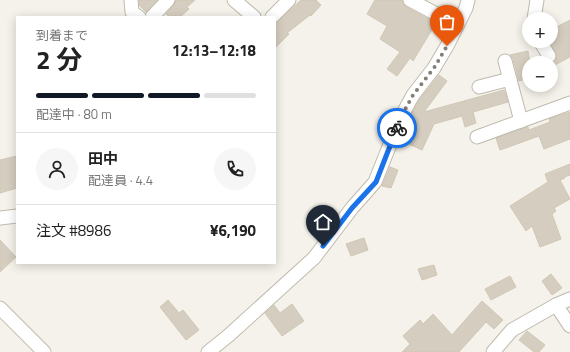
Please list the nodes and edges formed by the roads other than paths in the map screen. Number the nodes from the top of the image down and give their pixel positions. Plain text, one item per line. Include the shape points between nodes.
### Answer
1 (130, 0) edge
2 (168, 0) edge
3 (234, 0) edge
4 (289, 0) edge
5 (410, 0) edge
6 (468, 0) edge
7 (537, 0) edge
8 (535, 12) edge
9 (138, 16) edge
10 (153, 16) edge
11 (253, 16) edge
12 (273, 16) edge
13 (457, 25) junction
14 (544, 48) edge
15 (549, 56) dead end
16 (505, 61) dead end
17 (510, 79) junction
18 (479, 87) dead end
19 (570, 103) edge
20 (521, 121) junction
21 (477, 137) dead end
22 (16, 216) edge
23 (0, 218) edge
24 (570, 299) edge
25 (556, 305) junction
26 (0, 308) edge
27 (570, 326) edge
28 (44, 352) edge
29 (208, 352) edge
30 (492, 352) edge

1 - 9 street via 132,12
2 - 10 street
3 - 11 street
4 - 12 street
5 - 13 street
6 - 13 street
7 - 8 street
13 - 29 street via 434,68 413,95 401,117 376,182 352,208 314,258
14 - 15 street
16 - 17 street
17 - 18 street
17 - 20 street
19 - 20 street
20 - 21 street
22 - 23 street
24 - 25 street
25 - 27 street
25 - 30 street via 512,330
26 - 28 street

